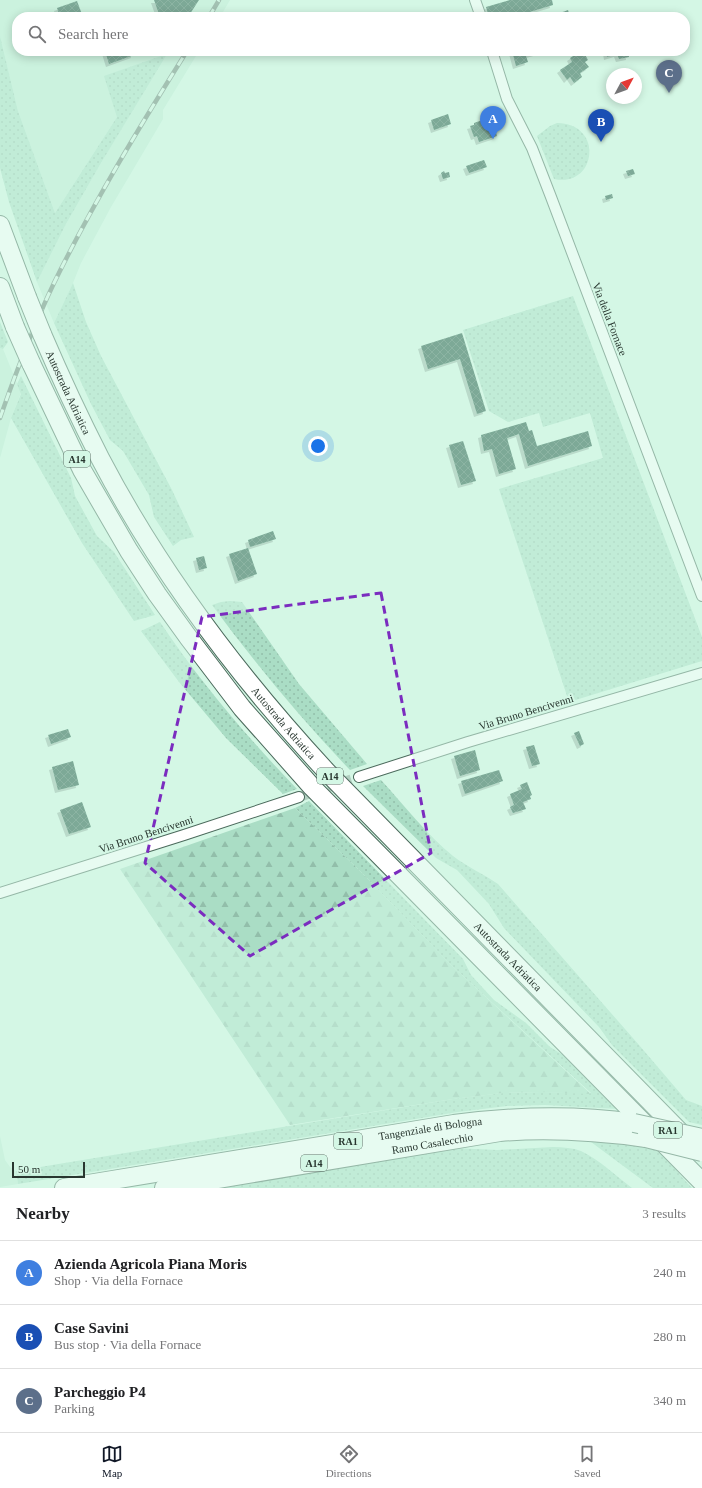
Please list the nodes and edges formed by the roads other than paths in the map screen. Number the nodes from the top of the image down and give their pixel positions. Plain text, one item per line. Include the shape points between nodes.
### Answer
1 (475, 0) edge
2 (479, 12) edge
3 (494, 56) edge
4 (0, 225) edge
5 (0, 287) edge
6 (702, 596) edge
7 (702, 673) edge
8 (359, 777) tunnel mouth
9 (299, 797) tunnel mouth
10 (0, 893) edge
11 (702, 1138) edge
12 (702, 1153) edge
13 (702, 1182) edge
14 (64, 1188) edge
15 (164, 1188) edge

1 - 2 street
3 - 6 street, Via della Fornace via 507,99 532,148
4 - 12 highway, Autostrada Adriatica / A14, bridge via 42,334 100,459 171,577 224,651 326,772
5 - 13 highway, Autostrada Adriatica / A14, bridge via 31,363 82,470 157,594 242,708 312,787
7 - 8 street, Via Bruno Bencivenni
9 - 10 street, Via Bruno Bencivenni
11 - 14 highway, Tangenziale di Bologna / RA1, bridge via 598,1118 496,1119
12 - 15 highway, Ramo Casalecchio / A14, bridge via 646,1138 580,1130 538,1129 500,1132

